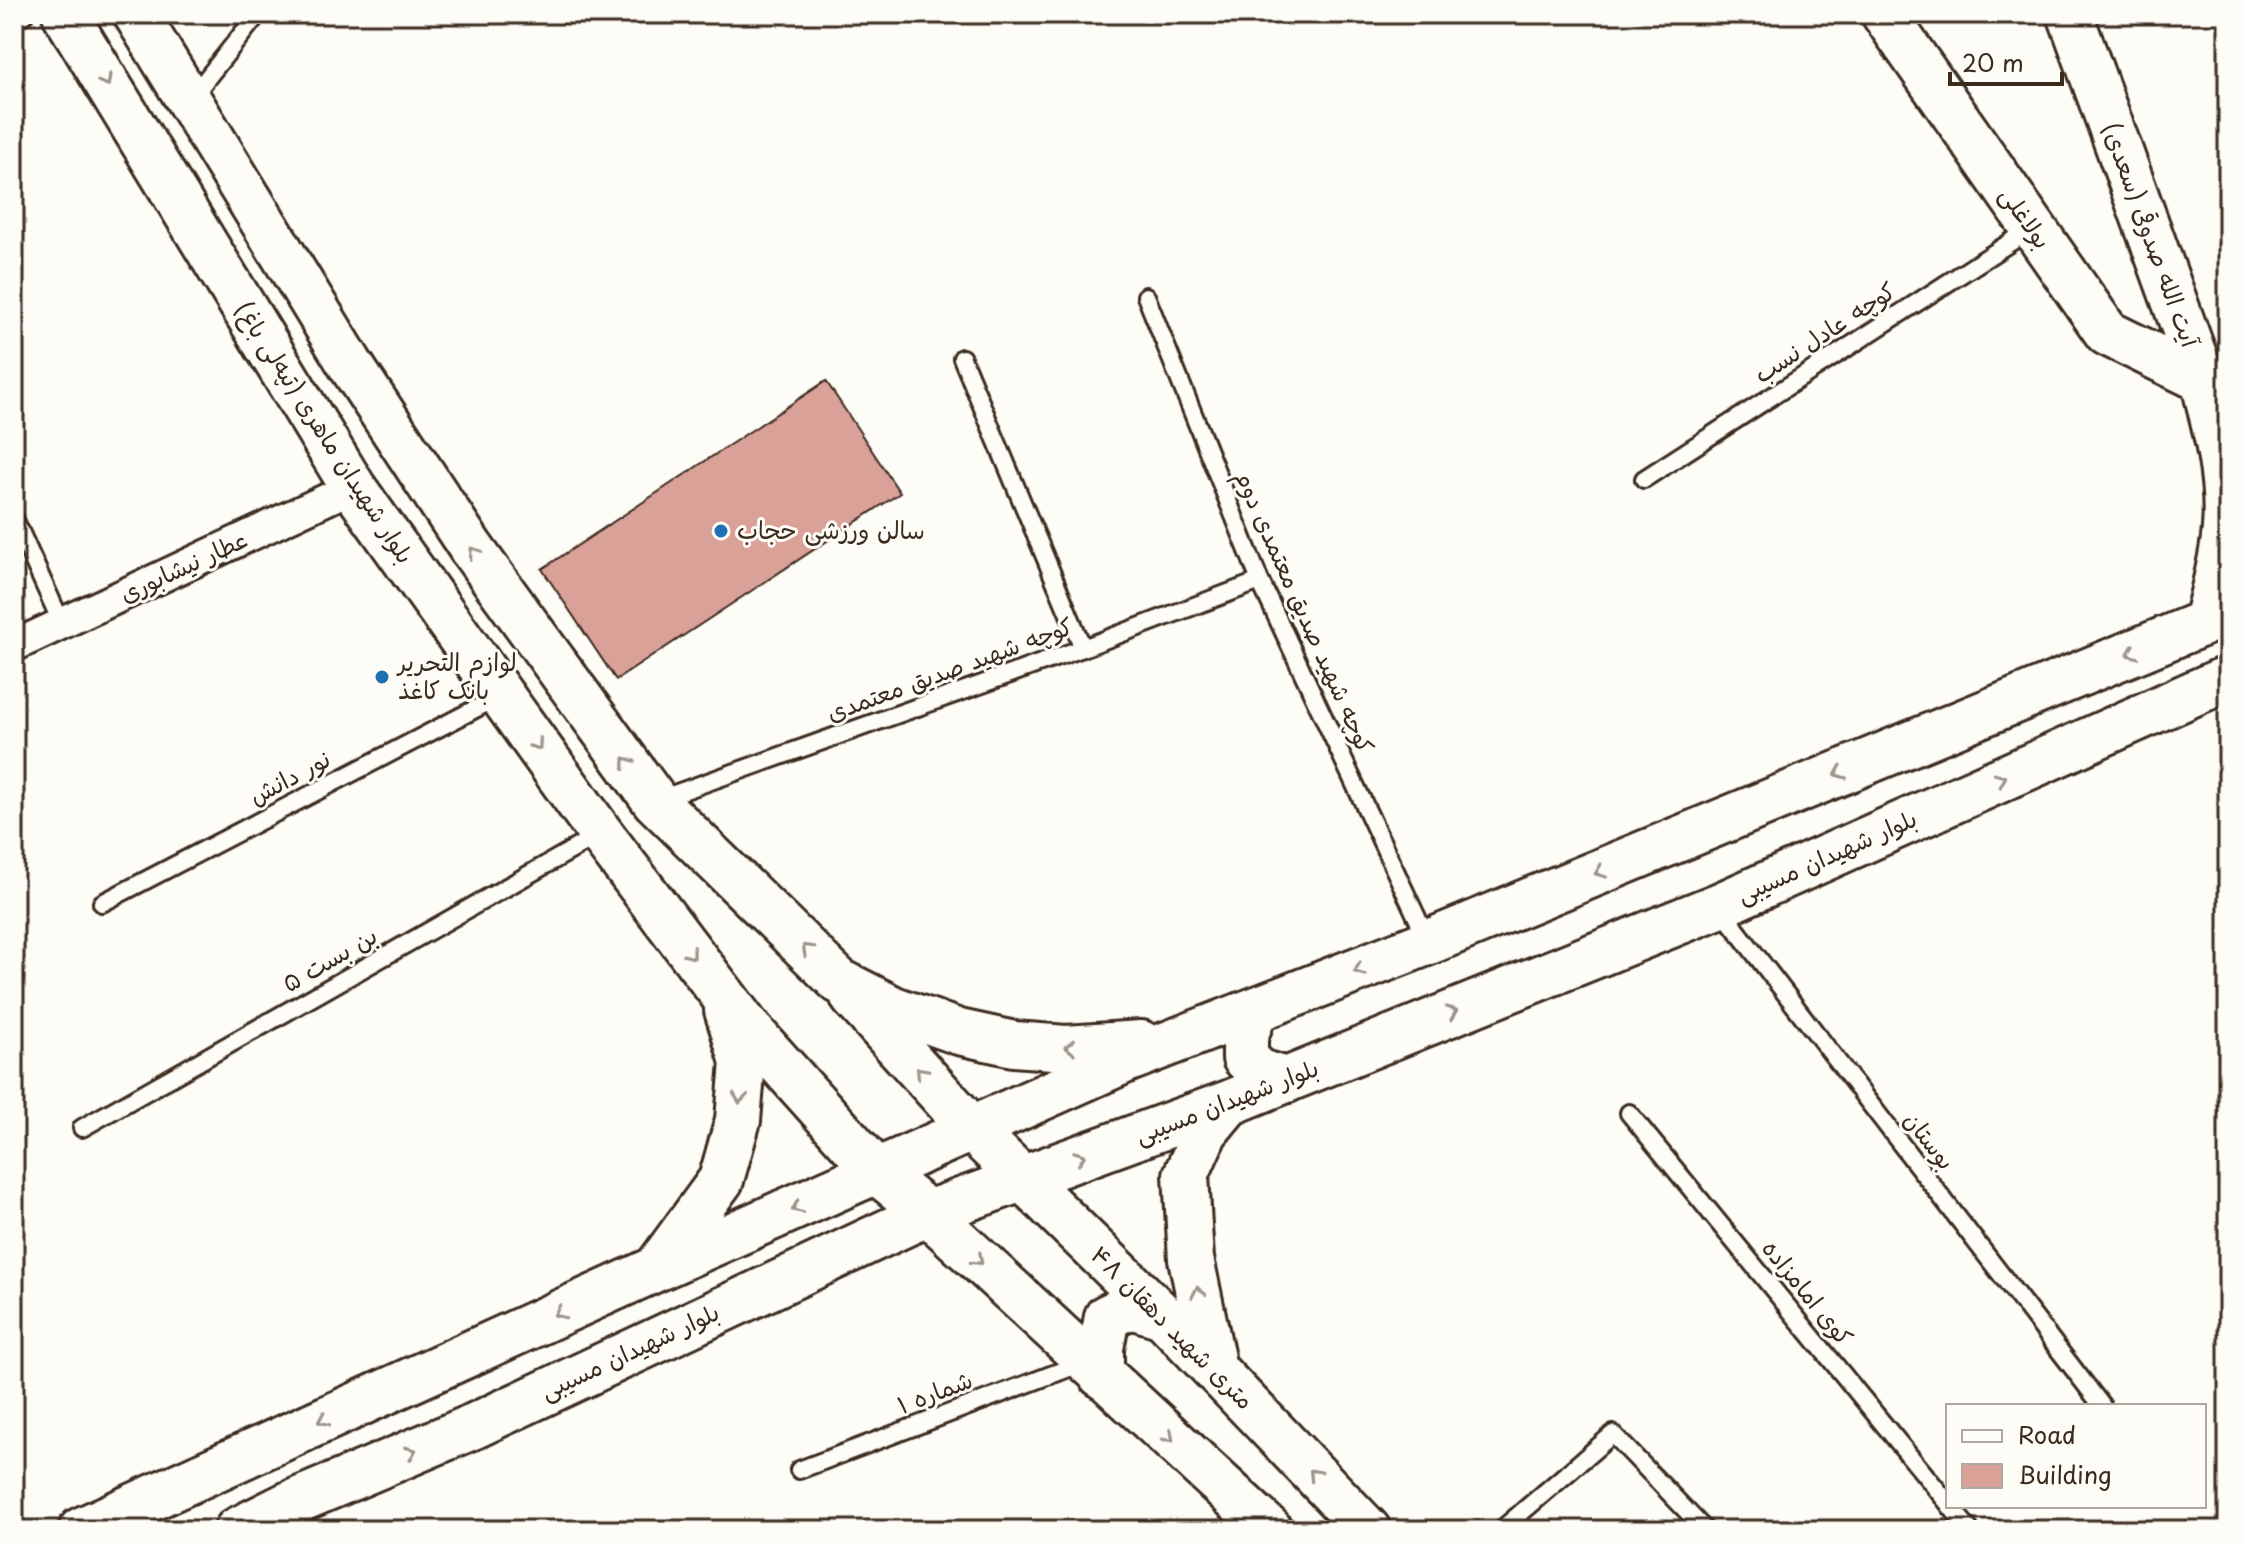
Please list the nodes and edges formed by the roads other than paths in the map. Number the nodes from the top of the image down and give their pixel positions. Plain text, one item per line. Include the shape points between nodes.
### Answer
1 (25, 14) edge
2 (65, 14) edge
3 (136, 14) edge
4 (258, 14) edge
5 (1884, 14) edge
6 (2070, 14) edge
7 (14, 20) edge
8 (189, 100) junction
9 (2032, 228) junction
10 (1146, 296) dead end
11 (962, 358) dead end
12 (2214, 410) edge
13 (1644, 479) dead end
14 (353, 487) junction
15 (14, 518) edge
16 (1260, 581) junction
17 (2213, 612) edge
18 (62, 624) junction
19 (14, 646) edge
20 (1083, 648) junction
21 (2225, 683) edge
22 (501, 695) junction
23 (1896, 751) junction
24 (655, 801) junction
25 (1924, 814) junction
26 (601, 834) junction
27 (102, 903) dead end
28 (1718, 906) junction
29 (1429, 942) junction
30 (839, 981) junction
31 (722, 996) junction
32 (1255, 1010) junction
33 (1175, 1041) junction
34 (1287, 1080) junction
35 (1229, 1103) junction
36 (1629, 1113) dead end
37 (82, 1128) dead end
38 (973, 1130) junction
39 (877, 1172) junction
40 (1021, 1179) junction
41 (928, 1213) junction
42 (707, 1249) junction
43 (656, 1269) junction
44 (729, 1306) junction
45 (1163, 1316) junction
46 (1094, 1368) junction
47 (1214, 1368) junction
48 (2100, 1404) edge
49 (799, 1470) dead end
50 (1946, 1500) edge
51 (1952, 1508) edge
52 (294, 1518) edge
53 (81, 1530) edge
54 (237, 1530) edge
55 (1270, 1530) edge
56 (1368, 1530) edge
57 (1501, 1530) edge
58 (1705, 1530) edge
59 (1970, 1530) edge

1 - 7 lane
2 -> 14 main road, بلوار شهیدان ماهری (تپه‌لی باغ)
3 - 8 main road
4 - 8 lane
5 - 9 main road, بولاغلی
6 - 12 main road, آیت الله صدوقی (سعدی)
24 -> 8 main road via 471,548 350,364
9 - 12 main road, بولاغلی via 2107,333
9 - 13 lane, کوچه عادل نسب
10 - 16 lane, کوچه شهید صدیق معتمدی دوم
11 - 20 lane
12 - 17 main road, آیت الله صدوقی (سعدی) via 2225,527
14 - 18 street, عطار نیشابوری
14 - 22 main road, بلوار شهیدان ماهری (تپه‌لی باغ)
15 - 18 lane
16 - 20 lane, کوچه شهید صدیق معتمدی
16 - 29 lane, کوچه شهید صدیق معتمدی دوم
17 - 21 main road, آیت الله صدوقی (سعدی) via 2202,637 2206,662
17 -> 23 main road
18 - 19 street, عطار نیشابوری
20 - 24 lane, کوچه شهید صدیق معتمدی
25 -> 21 main road, بلوار شهیدان مسیبی
22 -> 26 main road, بلوار شهیدان ماهری (تپه‌لی باغ)
22 - 27 lane, نور دانش
23 - 25 main road via 1925,759 1938,784
23 -> 29 main road
24 - 26 main road via 654,816 640,835 617,840
30 -> 24 main road
25 - 28 main road, بلوار شهیدان مسیبی
26 -> 31 main road, بلوار شهیدان ماهری (تپه‌لی باغ)
26 - 37 lane, بن بست ۵
34 -> 28 main road, بلوار شهیدان مسیبی
28 - 48 lane, بوستان
29 -> 32 main road
33 -> 30 main road via 1066,1048 1014,1044 894,1009
38 -> 30 main road
31 - 39 main road, بلوار شهیدان ماهری (تپه‌لی باغ)
31 -> 43 main road via 743,1062 738,1120 721,1180
32 - 33 main road
32 - 34 main road via 1245,1037 1245,1058 1260,1072
33 - 38 main road
34 - 35 main road, بلوار شهیدان مسیبی
40 -> 35 main road, بلوار شهیدان مسیبی
47 -> 35 main road via 1191,1259 1186,1175 1205,1132
36 - 50 lane, کوی امامزاده
38 - 39 main road
38 - 40 main road, ۴۸ متری شهید دهقان
39 - 41 main road
39 -> 42 main road
40 - 41 main road, بلوار شهیدان مسیبی
40 - 45 main road, ۴۸ متری شهید دهقان
41 - 44 main road, بلوار شهیدان مسیبی
41 -> 46 main road
42 - 43 main road
42 - 44 main road via 728,1264 735,1281
43 -> 53 main road
52 -> 44 main road, بلوار شهیدان مسیبی
45 - 46 main road via 1131,1306 1107,1317
45 - 47 main road, ۴۸ متری شهید دهقان
46 - 49 lane, شماره ۱
46 -> 55 main road
56 -> 47 main road, ۴۸ متری شهید دهقان
51 - 59 lane, کوی امامزاده
52 - 54 main road, بلوار شهیدان مسیبی
57 - 58 lane via 1613,1434

